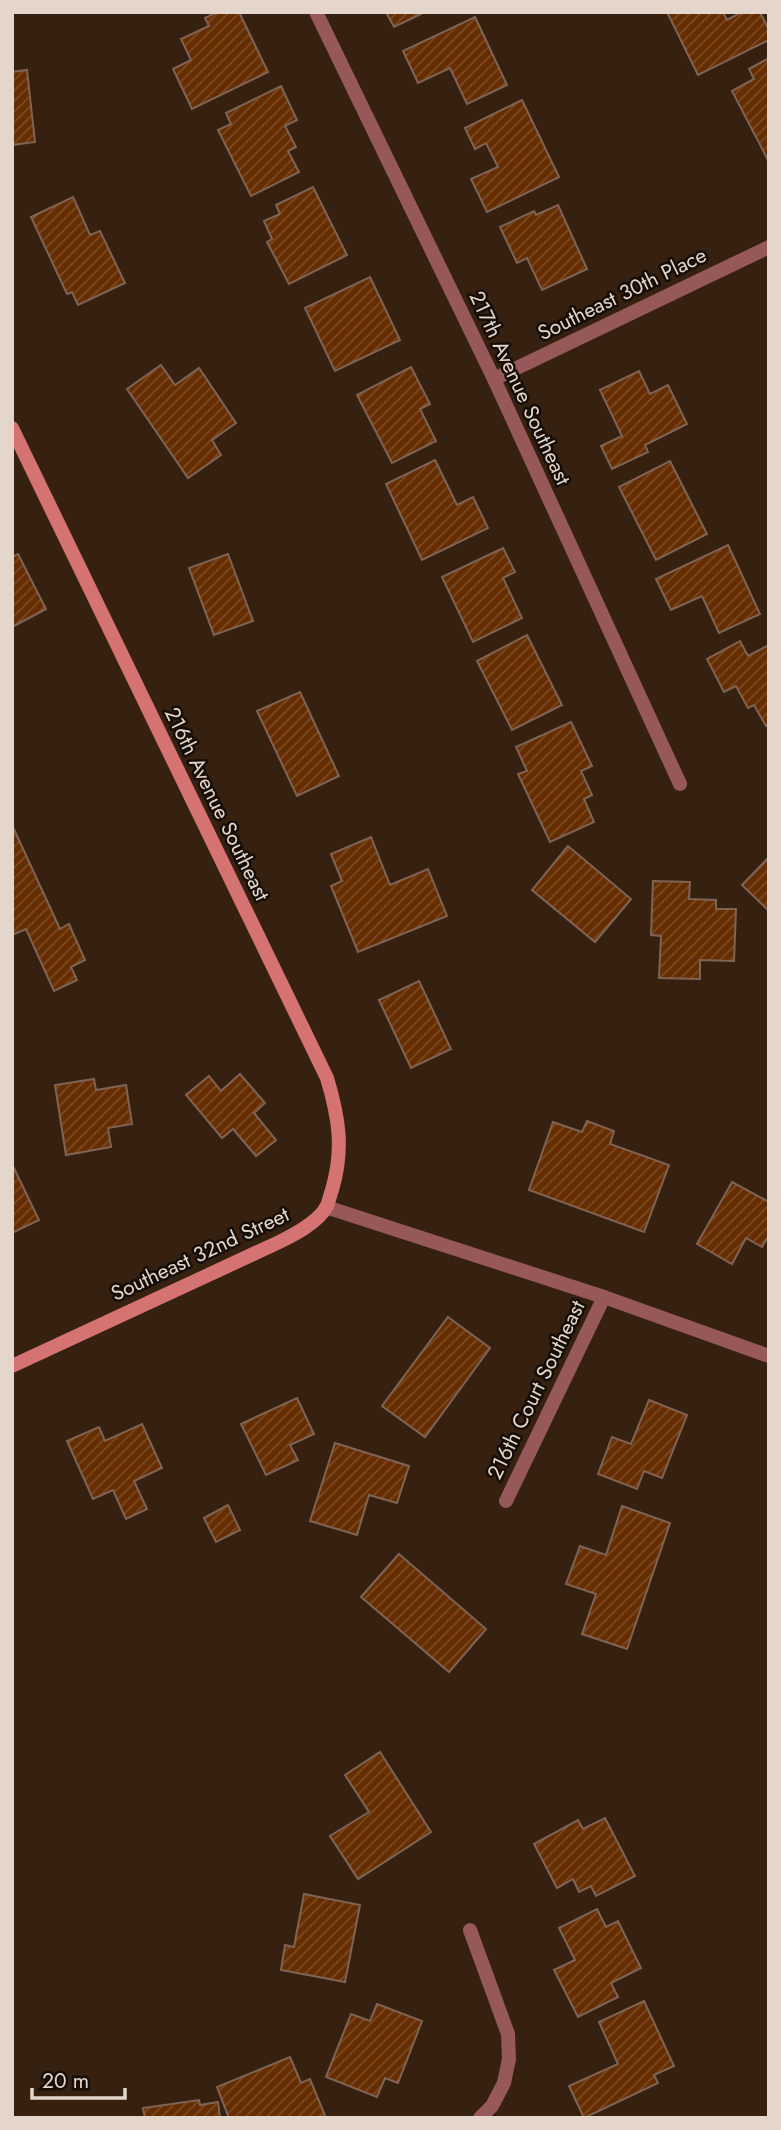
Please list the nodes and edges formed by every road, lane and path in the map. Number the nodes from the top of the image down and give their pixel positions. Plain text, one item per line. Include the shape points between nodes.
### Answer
1 (316, 12) edge
2 (769, 247) edge
3 (494, 379) junction
4 (12, 428) edge
5 (16, 444) edge
6 (680, 783) dead end
7 (326, 1208) junction
8 (604, 1297) junction
9 (769, 1356) edge
10 (12, 1366) edge
11 (506, 1501) dead end
12 (470, 1930) dead end
13 (480, 2118) edge

1 - 3 street, 217th Avenue Southeast
2 - 3 street, Southeast 30th Place
3 - 6 street, 217th Avenue Southeast
4 - 5 street, 216th Avenue Southeast
5 - 7 street, 216th Avenue Southeast via 327,1079 340,1139
7 - 8 street
7 - 10 street, Southeast 32nd Street via 303,1230
8 - 9 street
8 - 11 street, 216th Court Southeast
12 - 13 street via 508,2034 504,2083

